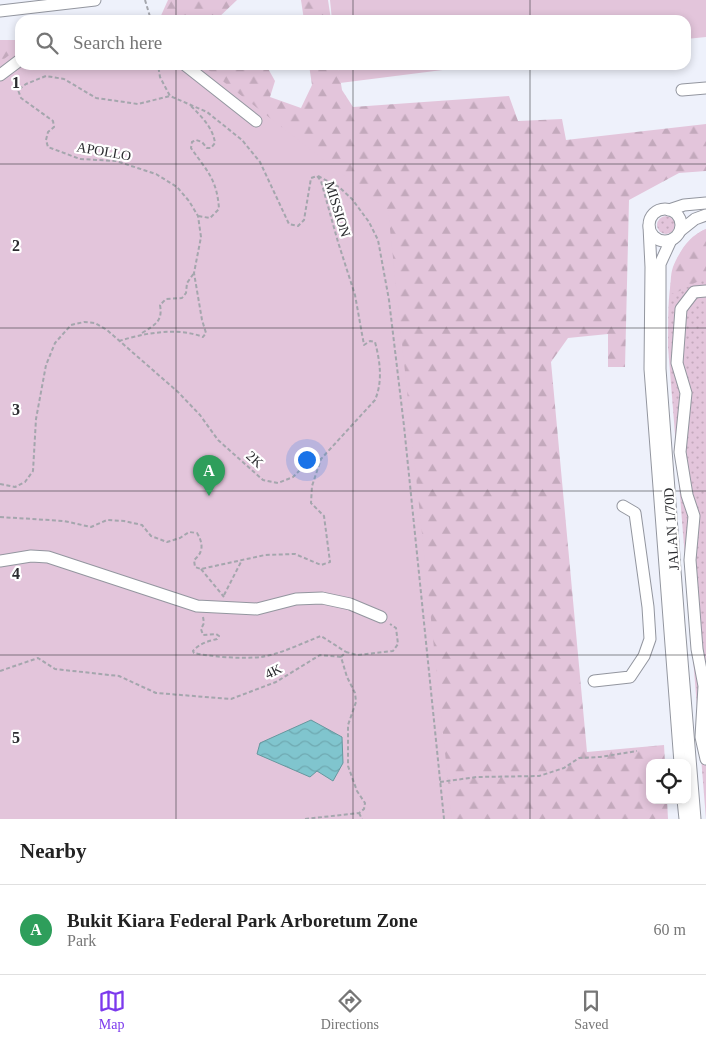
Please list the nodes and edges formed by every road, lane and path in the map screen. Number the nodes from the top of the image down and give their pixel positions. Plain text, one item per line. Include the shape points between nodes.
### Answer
1 (95, 0) edge
2 (145, 0) edge
3 (0, 10) edge
4 (150, 15) edge
5 (15, 64) edge
6 (159, 70) edge
7 (191, 70) edge
8 (0, 75) edge
9 (706, 88) edge
10 (682, 90) dead end
11 (170, 96) junction
12 (190, 104) junction
13 (256, 121) dead end
14 (317, 176) junction
15 (706, 203) edge
16 (669, 210) junction
17 (706, 215) edge
18 (198, 216) junction
19 (649, 226) junction
20 (680, 230) junction
21 (672, 240) junction
22 (194, 273) junction
23 (706, 291) edge
24 (141, 334) junction
25 (119, 341) junction
26 (321, 459) junction
27 (0, 484) edge
28 (623, 506) dead end
29 (0, 517) edge
30 (242, 560) junction
31 (0, 561) edge
32 (200, 569) junction
33 (224, 595) junction
34 (197, 606) junction
35 (228, 609) junction
36 (381, 617) joint
37 (674, 625) junction
38 (650, 639) junction
39 (346, 652) junction
40 (341, 658) junction
41 (0, 670) edge
42 (594, 681) dead end
43 (637, 751) dead end
44 (680, 759) edge
45 (706, 759) edge
46 (440, 782) junction
47 (683, 804) edge
48 (359, 813) junction
49 (305, 819) edge
50 (362, 819) edge
51 (444, 819) edge
52 (685, 819) edge
53 (695, 819) edge

1 - 3 street
2 - 4 path
5 - 8 street
6 - 11 path
7 - 13 street
9 - 10 street
11 - 12 path, MISSION
11 - 18 path, APOLLO via 138,104 96,98 64,79 46,76 18,90 21,98 53,122 54,127 46,140 48,147 80,159 116,161 156,174 178,187
12 - 14 path, MISSION via 207,112 242,140 260,162 289,224 298,226 304,220 311,178
12 - 18 path via 208,125 215,143 207,148 202,142 192,142 191,148 215,183 219,210 210,218
14 - 26 path, MISSION via 355,295 364,345 375,342 380,363 379,390 375,400
14 - 46 path via 339,187 352,199 378,240 389,300 404,426
15 - 16 street
16 - 19 street via 657,212
16 - 20 street via 679,217
17 - 20 street
18 - 22 path, APOLLO via 200,237
19 - 21 street via 658,240
19 - 37 street, JALAN 1/70D via 650,369
20 - 21 street
21 - 37 street, JALAN 1/70D via 660,264 660,369
22 - 24 path via 182,298 166,299 160,305 162,314 156,324
22 - 24 path, APOLLO via 206,333 203,336 184,332
23 - 45 street via 694,292 681,309 677,363 686,393 680,452 694,516 690,560 697,648 704,686 702,737
24 - 25 path, APOLLO
25 - 26 path, 2K via 178,392 218,440 264,480 278,483 293,476 310,460
25 - 27 path, 2K via 95,323 84,322 71,325 55,343 46,365 36,419 33,471 25,482 15,487
26 - 30 path via 312,486 311,503 324,516 330,562 321,565 295,554
28 - 38 street via 635,513
29 - 32 path via 64,521 90,527 107,520 124,521 142,525 151,536 167,542 189,532 197,533 202,549 194,560 195,567
30 - 32 path
30 - 33 path
31 - 34 street via 48,557
32 - 33 path
33 - 35 path
34 - 35 street
34 - 39 path via 203,614 203,634 219,636 194,649 194,653 261,657 320,636
35 - 36 street via 257,609 296,599 322,598 350,604
36 - 39 path via 396,628 398,644 393,651 357,655
37 - 38 street via 662,636
37 - 44 street, JALAN 1/70D
37 - 53 street, JALAN 1/70D
38 - 42 street via 644,656 630,677
39 - 40 path
40 - 41 path, 4K via 320,656 276,682 231,699 156,693 119,676 55,669 38,658
40 - 48 path via 355,693 356,702 348,725 348,766 357,792 365,803
43 - 46 path via 579,758 564,768 538,776 477,777
46 - 51 path
47 - 52 street
48 - 49 path
48 - 50 path

